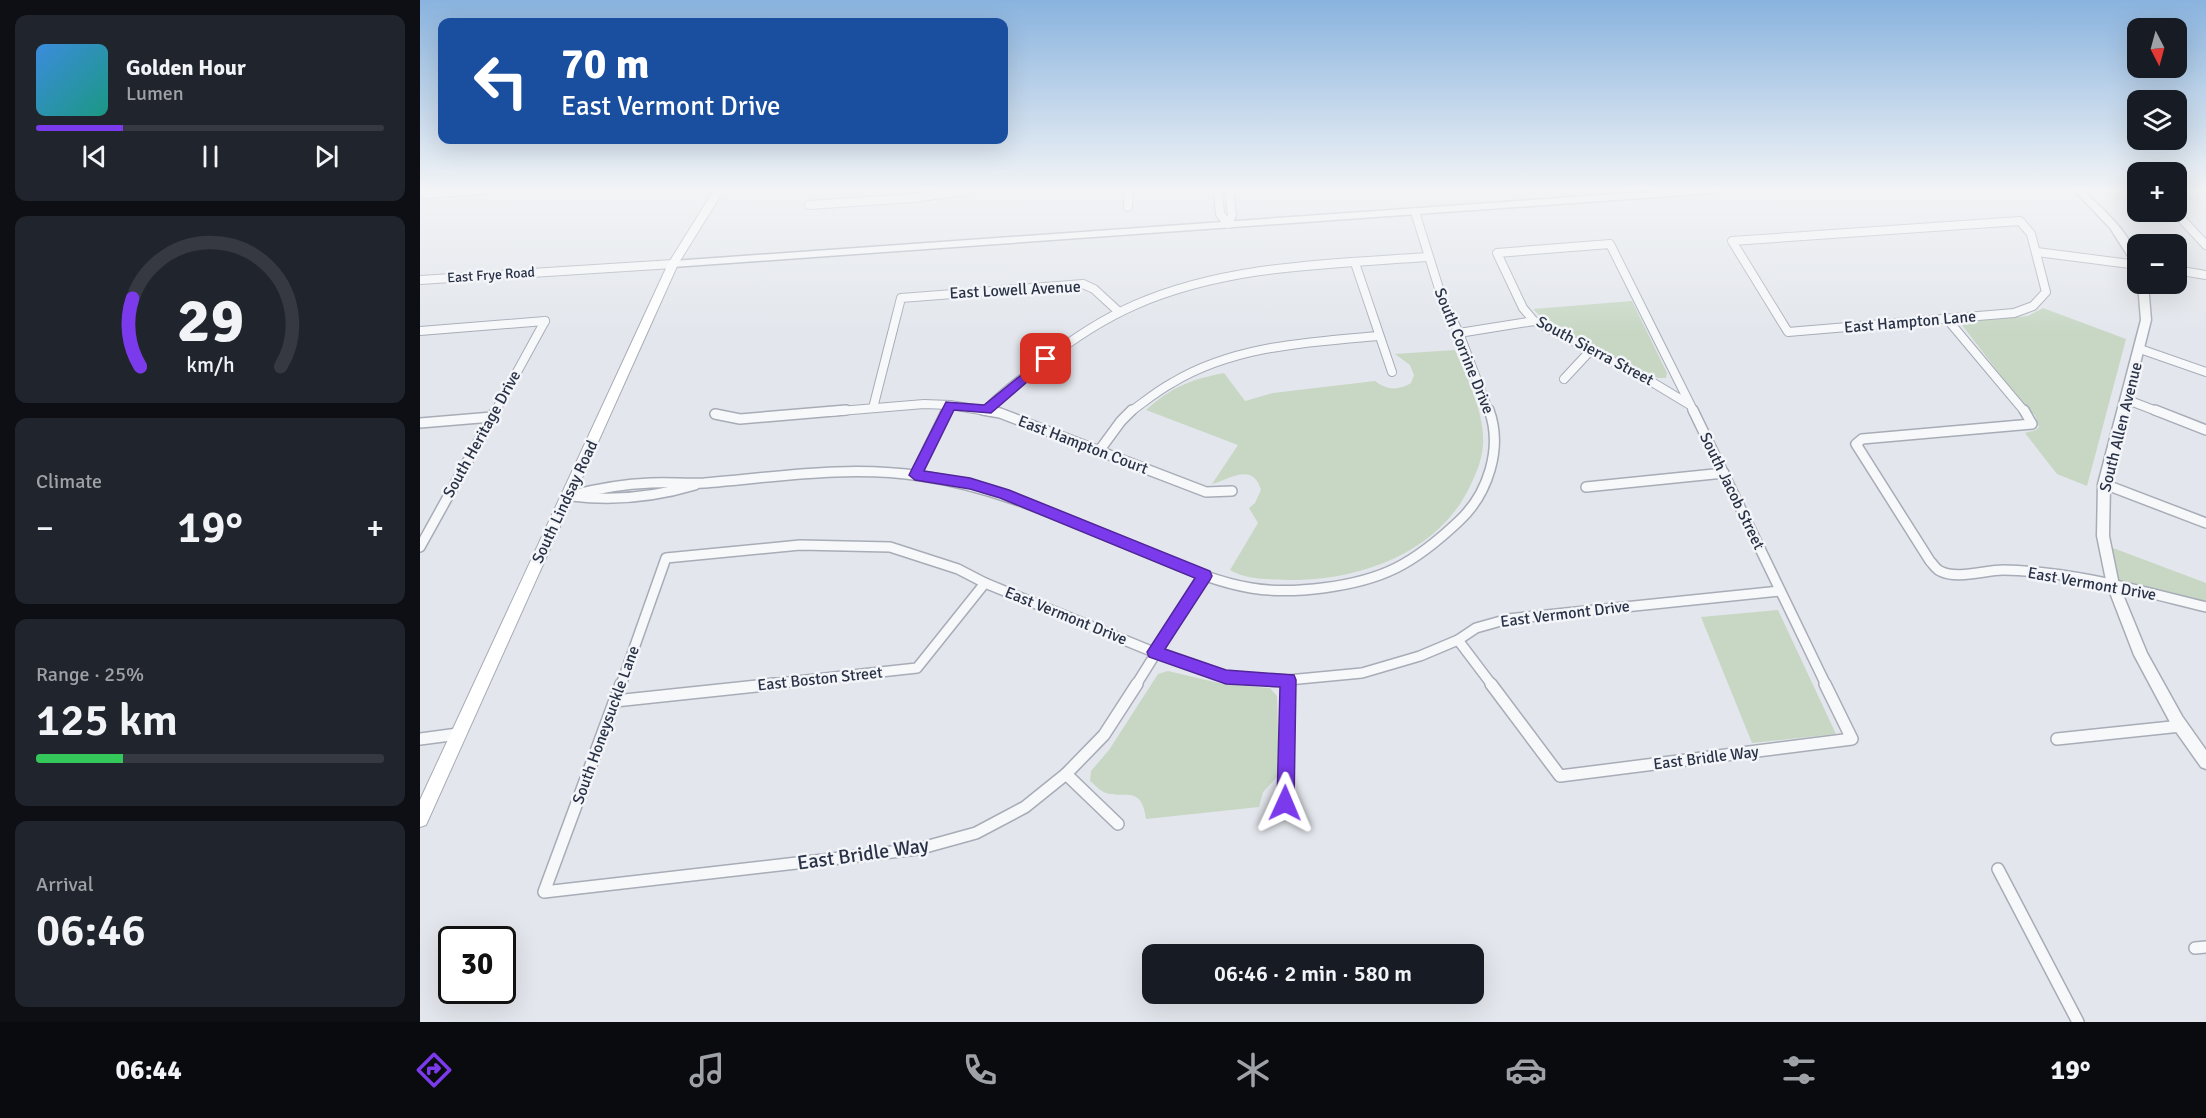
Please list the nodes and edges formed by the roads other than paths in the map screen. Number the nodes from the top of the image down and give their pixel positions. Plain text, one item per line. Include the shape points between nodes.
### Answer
1 (689, 238) edge
2 (1038, 238) edge
3 (1422, 238) edge
4 (1780, 238) edge
5 (2032, 238) edge
6 (2037, 252) junction
7 (1497, 253) joint
8 (1428, 258) junction
9 (1355, 263) junction
10 (673, 264) junction
11 (2127, 264) edge
12 (2187, 272) edge
13 (2206, 275) edge
14 (420, 280) edge
15 (2144, 294) edge
16 (1119, 312) junction
17 (1947, 319) junction
18 (1534, 321) junction
19 (420, 331) edge
20 (1459, 333) junction
21 (1378, 336) junction
22 (2140, 349) junction
23 (1591, 350) junction
24 (1392, 372) dead end
25 (2206, 372) edge
26 (1564, 379) dead end
27 (2125, 399) junction
28 (950, 405) junction
29 (1690, 405) junction
30 (873, 408) junction
31 (986, 410) junction
32 (716, 414) dead end
33 (492, 417) junction
34 (420, 423) edge
35 (2206, 429) edge
36 (1099, 451) junction
37 (1724, 473) junction
38 (915, 475) junction
39 (2104, 483) junction
40 (1586, 487) dead end
41 (1232, 491) dead end
42 (568, 496) junction
43 (2206, 523) edge
44 (431, 525) junction
45 (420, 526) edge
46 (420, 547) edge
47 (666, 558) joint
48 (1205, 576) junction
49 (985, 583) junction
50 (2113, 585) junction
51 (1780, 591) junction
52 (2206, 607) edge
53 (1458, 640) junction
54 (1154, 652) junction
55 (1288, 680) junction
56 (615, 701) junction
57 (2181, 726) junction
58 (458, 734) junction
59 (420, 739) edge
60 (1852, 739) joint
61 (2057, 739) dead end
62 (2206, 762) edge
63 (1066, 774) junction
64 (1285, 803) dead end
65 (420, 819) edge
66 (1118, 824) dead end
67 (1998, 869) dead end
68 (544, 892) joint
69 (2078, 1022) edge

1 - 10 main road, South Lindsay Road
2 - 10 street, East Frye Road
3 - 8 street, South Corrine Drive
4 - 17 street, East Hampton Lane via 1732,241 1788,332
5 - 6 street, East Hampton Lane
6 - 11 street
6 - 17 street, East Hampton Lane via 2046,292 2031,309
7 - 18 street, South Sierra Street via 1523,308
7 - 29 street, South Jacob Street via 1610,244
8 - 9 street
8 - 20 street, South Corrine Drive
9 - 16 street via 1241,274 1198,283
9 - 21 street
10 - 14 street, East Frye Road
10 - 42 main road, South Lindsay Road
12 - 13 street
15 - 22 street, South Allen Avenue via 2146,320
16 - 30 street, East Lowell Avenue via 1083,284 901,298
16 - 31 street via 1065,345
17 - 50 street, East Vermont Drive via 2032,424 1862,439 1856,444 1940,571 2046,573
18 - 20 street
18 - 23 street, South Sierra Street
19 - 33 street, South Heritage Drive via 545,321
20 - 48 street, South Corrine Drive via 1493,422 1492,471 1469,512 1436,544 1394,569 1341,585 1300,591 1249,588
21 - 24 street
21 - 36 street via 1249,350 1212,362 1176,379 1124,417
22 - 25 street
22 - 27 street, South Allen Avenue
23 - 26 street
23 - 29 street, South Sierra Street
27 - 35 street
27 - 39 street, South Allen Avenue
28 - 30 street, East Hampton Court
28 - 31 street, East Hampton Court
28 - 38 street
29 - 37 street, South Jacob Street
30 - 32 street, East Hampton Court via 740,419
31 - 36 street, East Hampton Court
33 - 34 street
33 - 44 street, South Heritage Drive
36 - 41 street, East Hampton Court via 1206,492
37 - 40 street
37 - 51 street, South Jacob Street
38 - 42 street, South Corrine Drive via 831,471 700,483 676,492 589,499
38 - 48 street, South Corrine Drive via 1004,494
39 - 43 street
39 - 50 street, South Allen Avenue via 2103,536
42 - 58 main road, South Lindsay Road
44 - 45 street
44 - 46 street, South Heritage Drive
47 - 49 street, East Vermont Drive via 800,545 891,547 958,569
47 - 56 street, South Honeysuckle Lane
48 - 54 street, East Bridle Way
49 - 54 street, East Vermont Drive
49 - 56 street, East Boston Street via 917,668
50 - 52 street, East Vermont Drive
50 - 57 street, South Allen Avenue via 2141,655
51 - 53 street, East Vermont Drive via 1508,619 1476,627
51 - 60 street, South Jacob Street
53 - 55 street, East Vermont Drive via 1362,673
53 - 60 street, East Bridle Way via 1560,776
54 - 55 street, East Vermont Drive via 1226,677
54 - 63 street, East Bridle Way via 1104,735
55 - 64 street
56 - 68 street, South Honeysuckle Lane
57 - 61 street
57 - 62 street, South Allen Avenue
58 - 59 street
58 - 65 main road, South Lindsay Road
63 - 66 street
63 - 68 street, East Bridle Way via 1025,807 976,833 918,849
67 - 69 street

